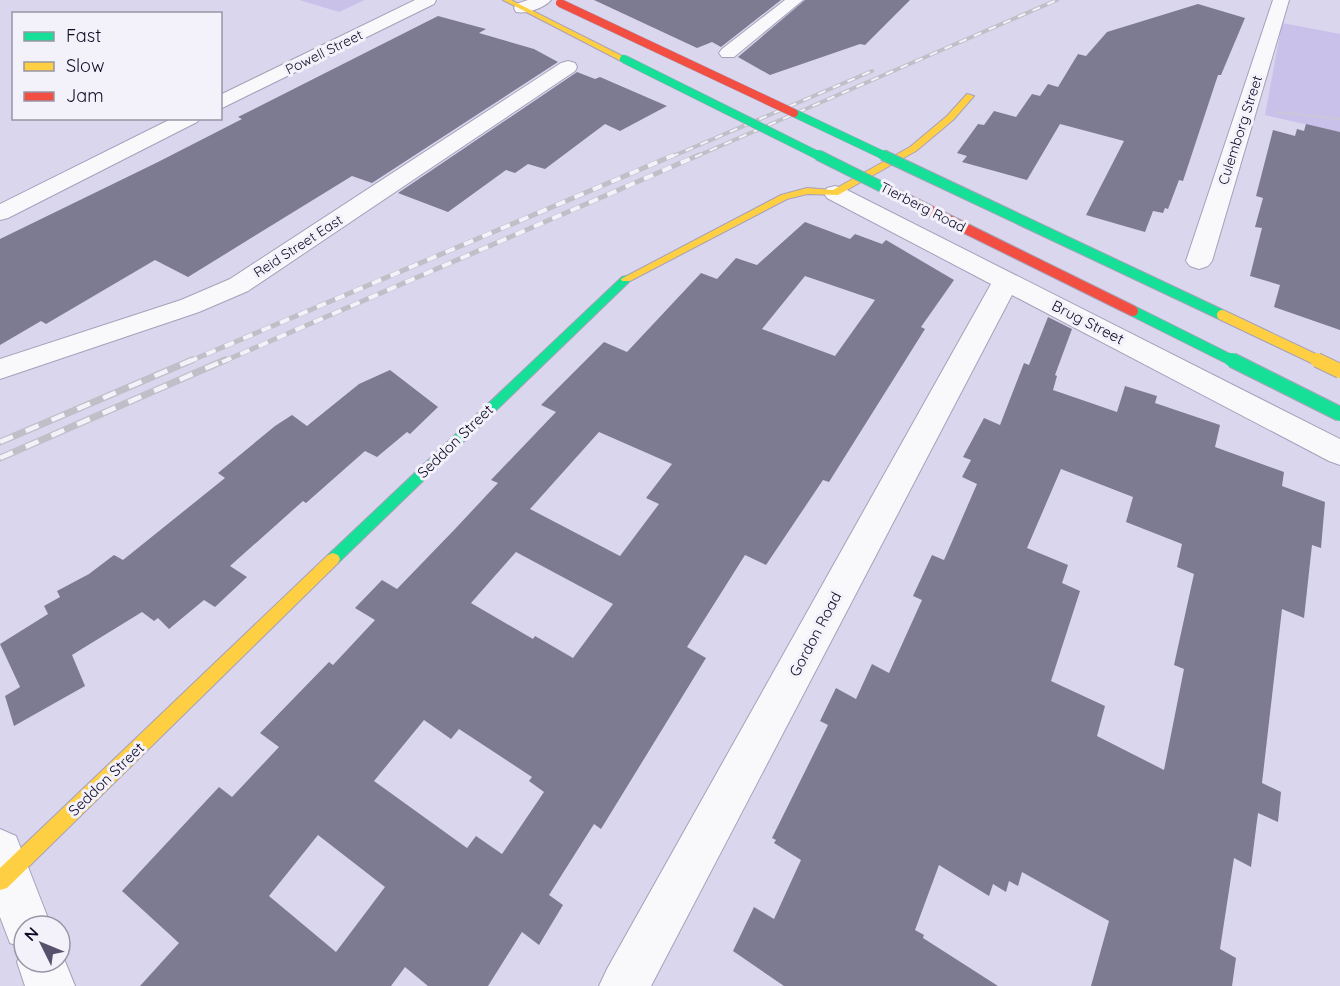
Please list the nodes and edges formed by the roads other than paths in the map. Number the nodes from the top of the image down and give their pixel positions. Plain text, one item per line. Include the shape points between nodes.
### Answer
1 (428, 0) edge
2 (506, 0) edge
3 (795, 0) edge
4 (1281, 0) edge
5 (558, 1) edge
6 (533, 7) edge
7 (728, 53) dead end
8 (568, 67) dead end
9 (970, 96) dead end
10 (222, 102) edge
11 (186, 120) edge
12 (835, 193) junction
13 (0, 213) edge
14 (1198, 261) dead end
15 (1006, 281) junction
16 (0, 369) edge
17 (1340, 371) edge
18 (1340, 414) edge
19 (1340, 453) edge
20 (3, 869) edge
21 (22, 914) edge
22 (624, 986) edge

1 - 10 street, Powell Street
2 - 6 main road, Tierberg Road
3 - 7 street
4 - 14 street, Culemborg Street
5 - 17 main road, Tierberg Road, bridge
6 - 18 main road, Tierberg Road, bridge
8 - 16 street, Reid Street East via 239,285 189,306
9 - 12 main road via 913,149
11 - 13 street
12 - 15 street, Brug Street
12 - 20 main road, Seddon Street via 807,191 784,198 627,278
15 - 19 street, Brug Street
15 - 22 street, Gordon Road
20 - 21 street

